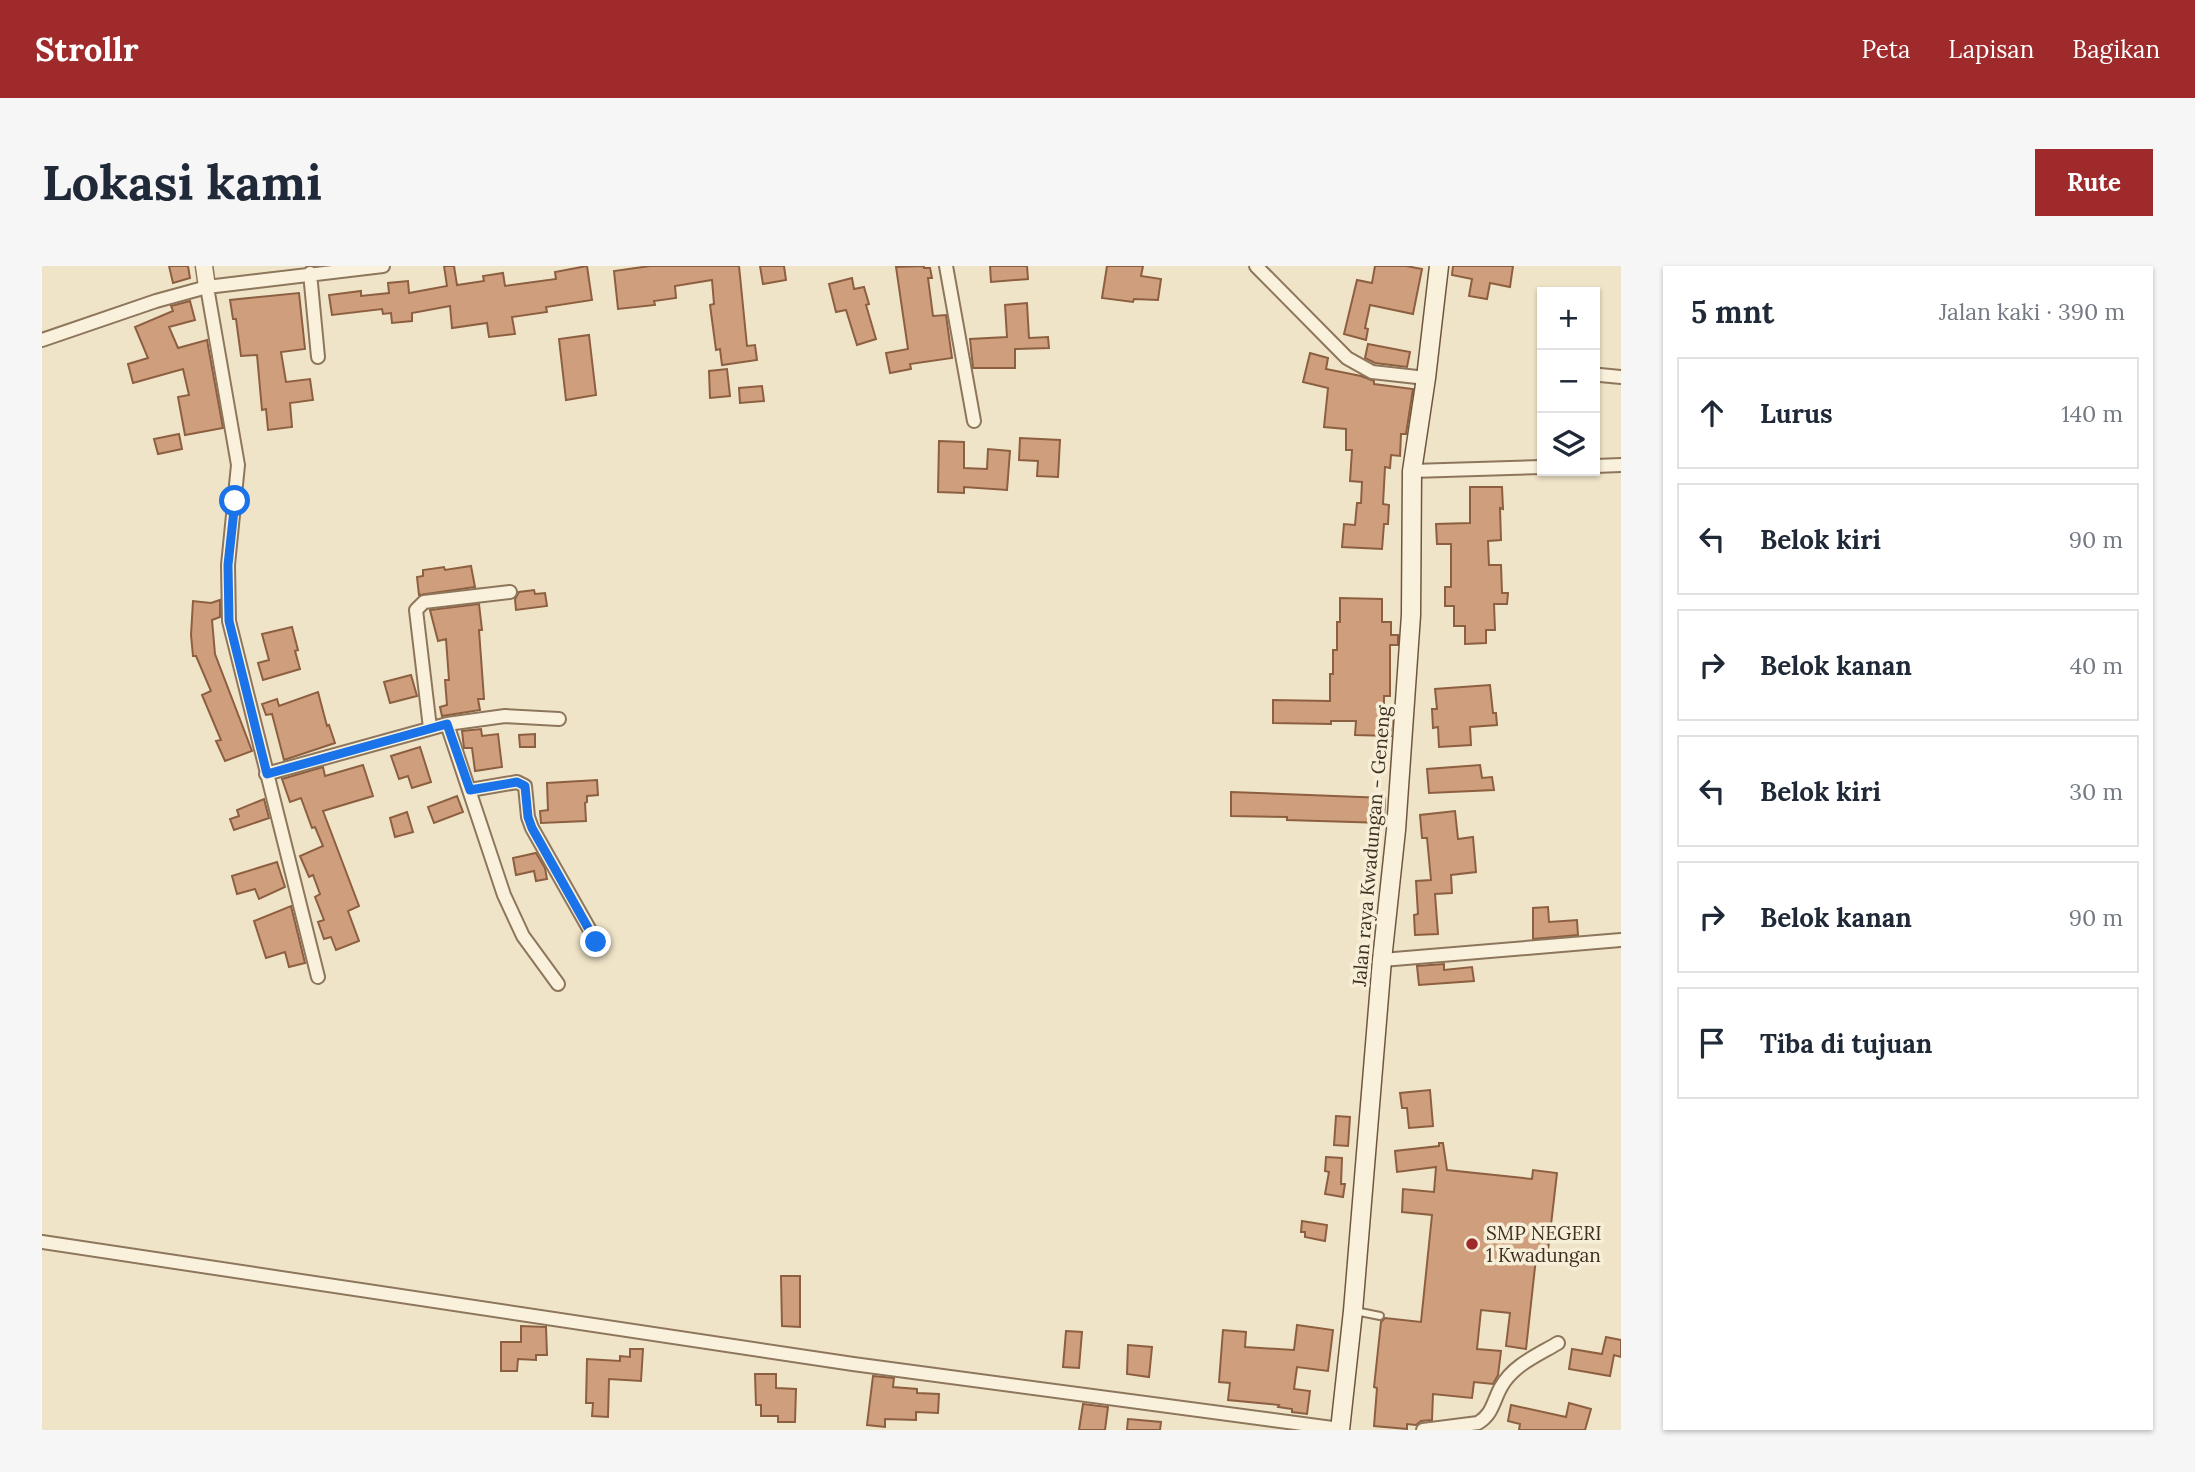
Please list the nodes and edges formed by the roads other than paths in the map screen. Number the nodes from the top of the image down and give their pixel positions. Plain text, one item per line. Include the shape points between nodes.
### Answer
1 (204, 266) edge
2 (383, 266) edge
3 (946, 266) edge
4 (1256, 266) edge
5 (1439, 266) edge
6 (310, 273) junction
7 (207, 287) junction
8 (42, 340) edge
9 (318, 358) dead end
10 (1600, 374) dead end
11 (1621, 377) edge
12 (1426, 378) junction
13 (974, 421) dead end
14 (1621, 465) edge
15 (1600, 466) edge
16 (1537, 467) edge
17 (1412, 471) junction
18 (510, 592) dead end
19 (559, 719) dead end
20 (447, 724) junction
21 (430, 728) junction
22 (267, 774) junction
23 (470, 790) junction
24 (1621, 940) edge
25 (596, 942) dead end
26 (1382, 960) junction
27 (318, 977) dead end
28 (558, 984) dead end
29 (42, 1242) edge
30 (1353, 1311) junction
31 (1380, 1316) dead end
32 (1558, 1343) dead end
33 (1340, 1429) edge
34 (1423, 1430) edge

1 - 7 street
2 - 6 street
3 - 13 street
4 - 12 street via 1347,358 1372,372
5 - 12 main road, Jalan raya Kwadungan - Geneng
6 - 7 street
6 - 9 street
7 - 8 street
7 - 22 street via 238,465 228,565 229,621
10 - 11 street
12 - 17 main road, Jalan raya Kwadungan - Geneng
14 - 15 street
16 - 17 street
17 - 26 main road, Jalan raya Kwadungan - Geneng via 1411,615
18 - 21 street via 424,602 416,610
19 - 20 street via 505,716
20 - 21 street
20 - 23 street
21 - 22 street
22 - 27 street
23 - 25 street via 517,782 525,786 532,828
23 - 28 street via 516,922
24 - 26 street
26 - 30 main road, Jalan raya Kwadungan - Geneng
29 - 33 street via 840,1362
30 - 31 lane
30 - 33 main road, Jalan raya Kwadungan - Geneng
32 - 34 street via 1519,1366 1501,1386 1486,1419

